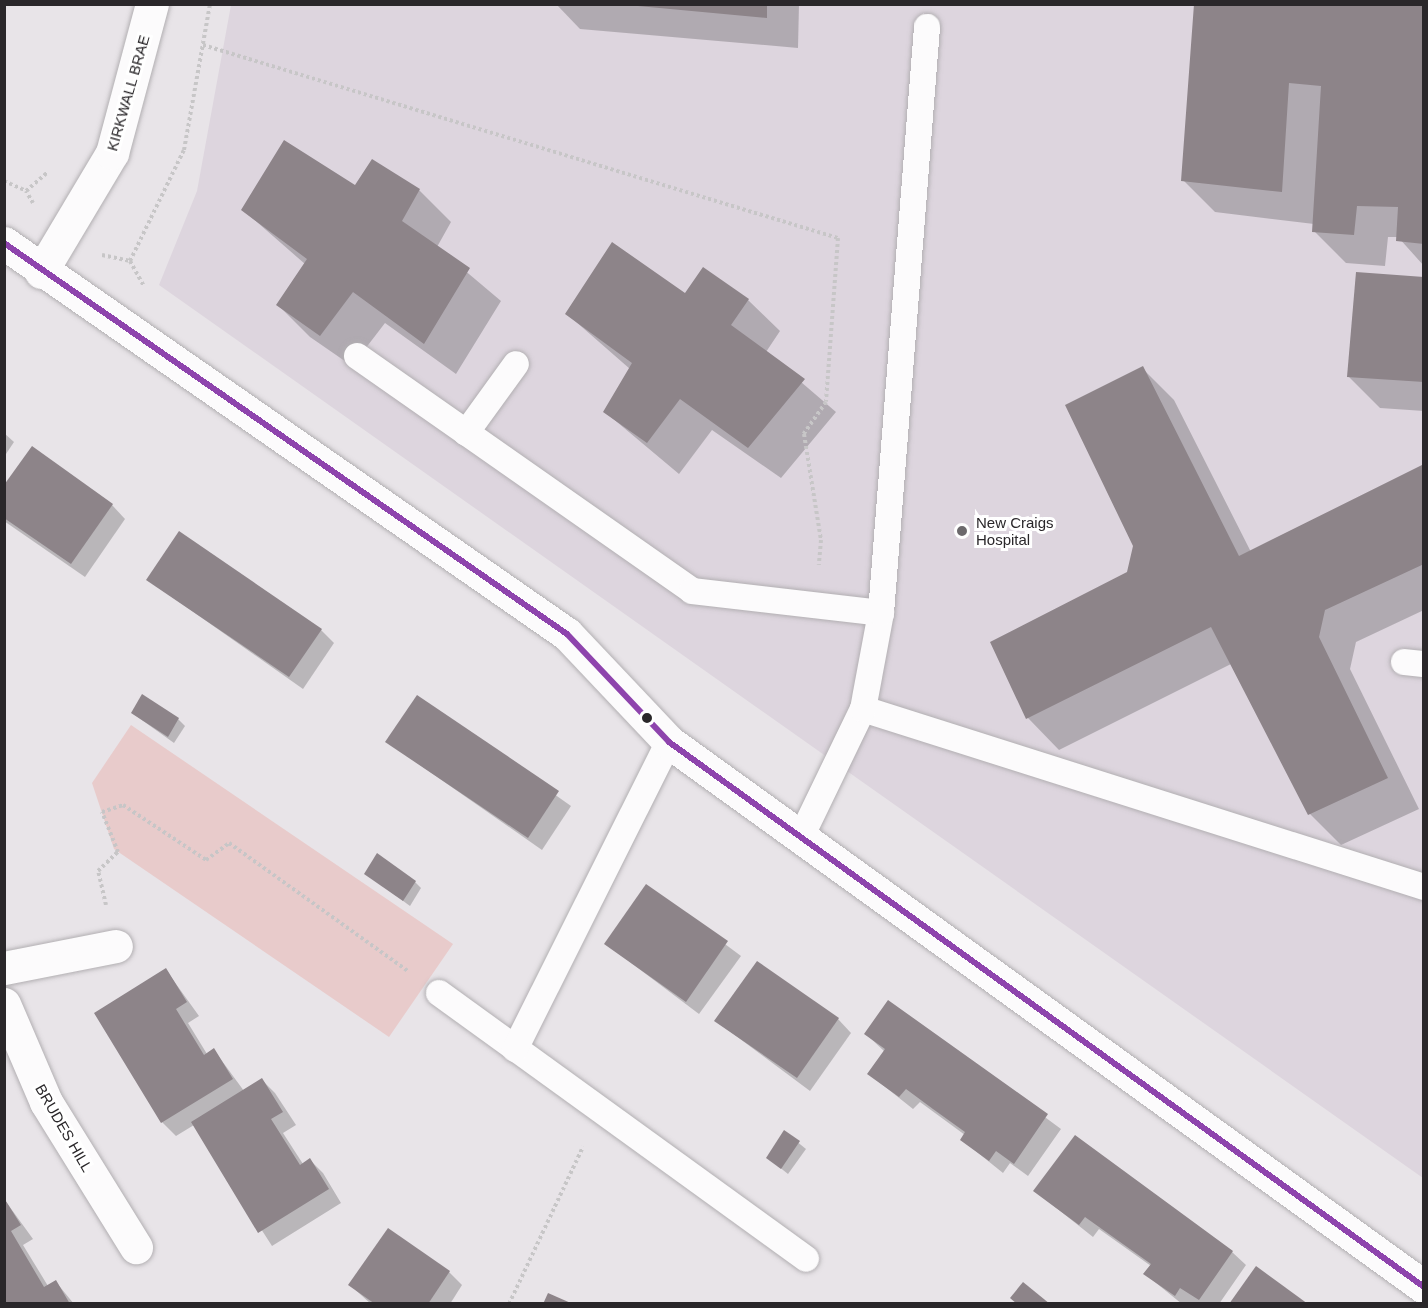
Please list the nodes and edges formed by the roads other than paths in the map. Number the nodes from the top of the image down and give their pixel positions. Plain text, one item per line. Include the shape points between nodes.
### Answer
1 (152, 4) edge
2 (927, 27) dead end
3 (4, 243) edge
4 (49, 259) junction
5 (357, 356) dead end
6 (516, 364) dead end
7 (466, 433) junction
8 (881, 613) junction
9 (863, 709) junction
10 (669, 742) junction
11 (801, 837) junction
12 (1424, 887) edge
13 (116, 946) road end
14 (4, 969) edge
15 (439, 993) road end
16 (4, 1004) edge
17 (515, 1049) junction
18 (136, 1247) dead end
19 (806, 1259) dead end
20 (1424, 1287) edge

1 - 4 street, KIRKWALL BRAE via 112,153
2 - 8 lane
3 - 4 street
4 - 10 street via 567,634
5 - 7 lane
6 - 7 lane
7 - 8 lane via 692,591
8 - 9 lane
9 - 11 lane
9 - 12 lane
10 - 11 street
10 - 17 lane
11 - 20 street
13 - 14 street
15 - 17 lane
16 - 18 street, BRUDES HILL via 46,1102
17 - 19 lane

